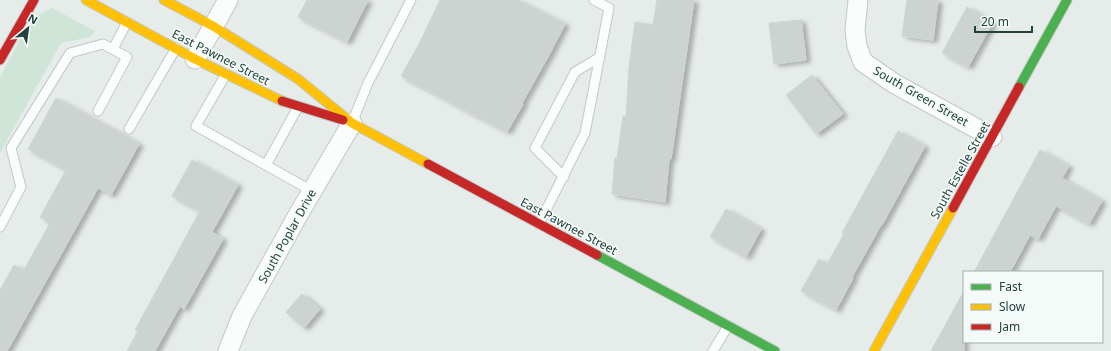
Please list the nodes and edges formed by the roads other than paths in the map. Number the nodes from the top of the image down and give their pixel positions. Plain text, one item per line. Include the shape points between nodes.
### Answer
1 (34, 0) edge
2 (86, 0) edge
3 (164, 0) edge
4 (228, 0) edge
5 (411, 0) edge
6 (594, 0) edge
7 (858, 0) edge
8 (1067, 0) edge
9 (127, 22) junction
10 (213, 26) junction
11 (176, 48) junction
12 (113, 49) junction
13 (600, 57) junction
14 (195, 59) junction
15 (0, 60) edge
16 (226, 74) junction
17 (298, 107) junction
18 (98, 111) dead end
19 (352, 123) junction
20 (129, 129) dead end
21 (992, 137) junction
22 (266, 165) junction
23 (564, 177) junction
24 (312, 191) junction
25 (539, 224) junction
26 (0, 227) edge
27 (728, 326) junction
28 (228, 351) edge
29 (713, 351) edge
30 (775, 351) edge
31 (874, 351) edge

1 - 15 main road
2 - 9 main road, East Pawnee Street
3 - 10 main road, East Pawnee Street
4 - 10 street
5 - 19 lane via 368,83
6 - 13 lane via 609,8
7 - 21 street, South Green Street via 856,38 863,62 895,84
8 - 21 main road, South Estelle Street
9 - 11 main road, East Pawnee Street
9 - 12 lane
10 - 14 street
10 - 19 main road, East Pawnee Street via 298,79
11 - 14 main road, East Pawnee Street
11 - 20 lane
12 - 18 lane via 127,57
12 - 26 lane via 103,44 70,53 11,148 21,187
13 - 23 lane via 585,133
13 - 23 lane via 575,72 534,148
14 - 16 main road, East Pawnee Street
16 - 17 main road, East Pawnee Street
16 - 22 lane via 196,126
17 - 19 main road, East Pawnee Street
17 - 22 lane
19 - 24 street, South Poplar Drive
19 - 25 main road, East Pawnee Street
21 - 31 main road, South Estelle Street
22 - 24 lane
23 - 25 lane
24 - 28 street, South Poplar Drive via 242,316
25 - 27 main road, East Pawnee Street
27 - 29 lane
27 - 30 main road, East Pawnee Street

